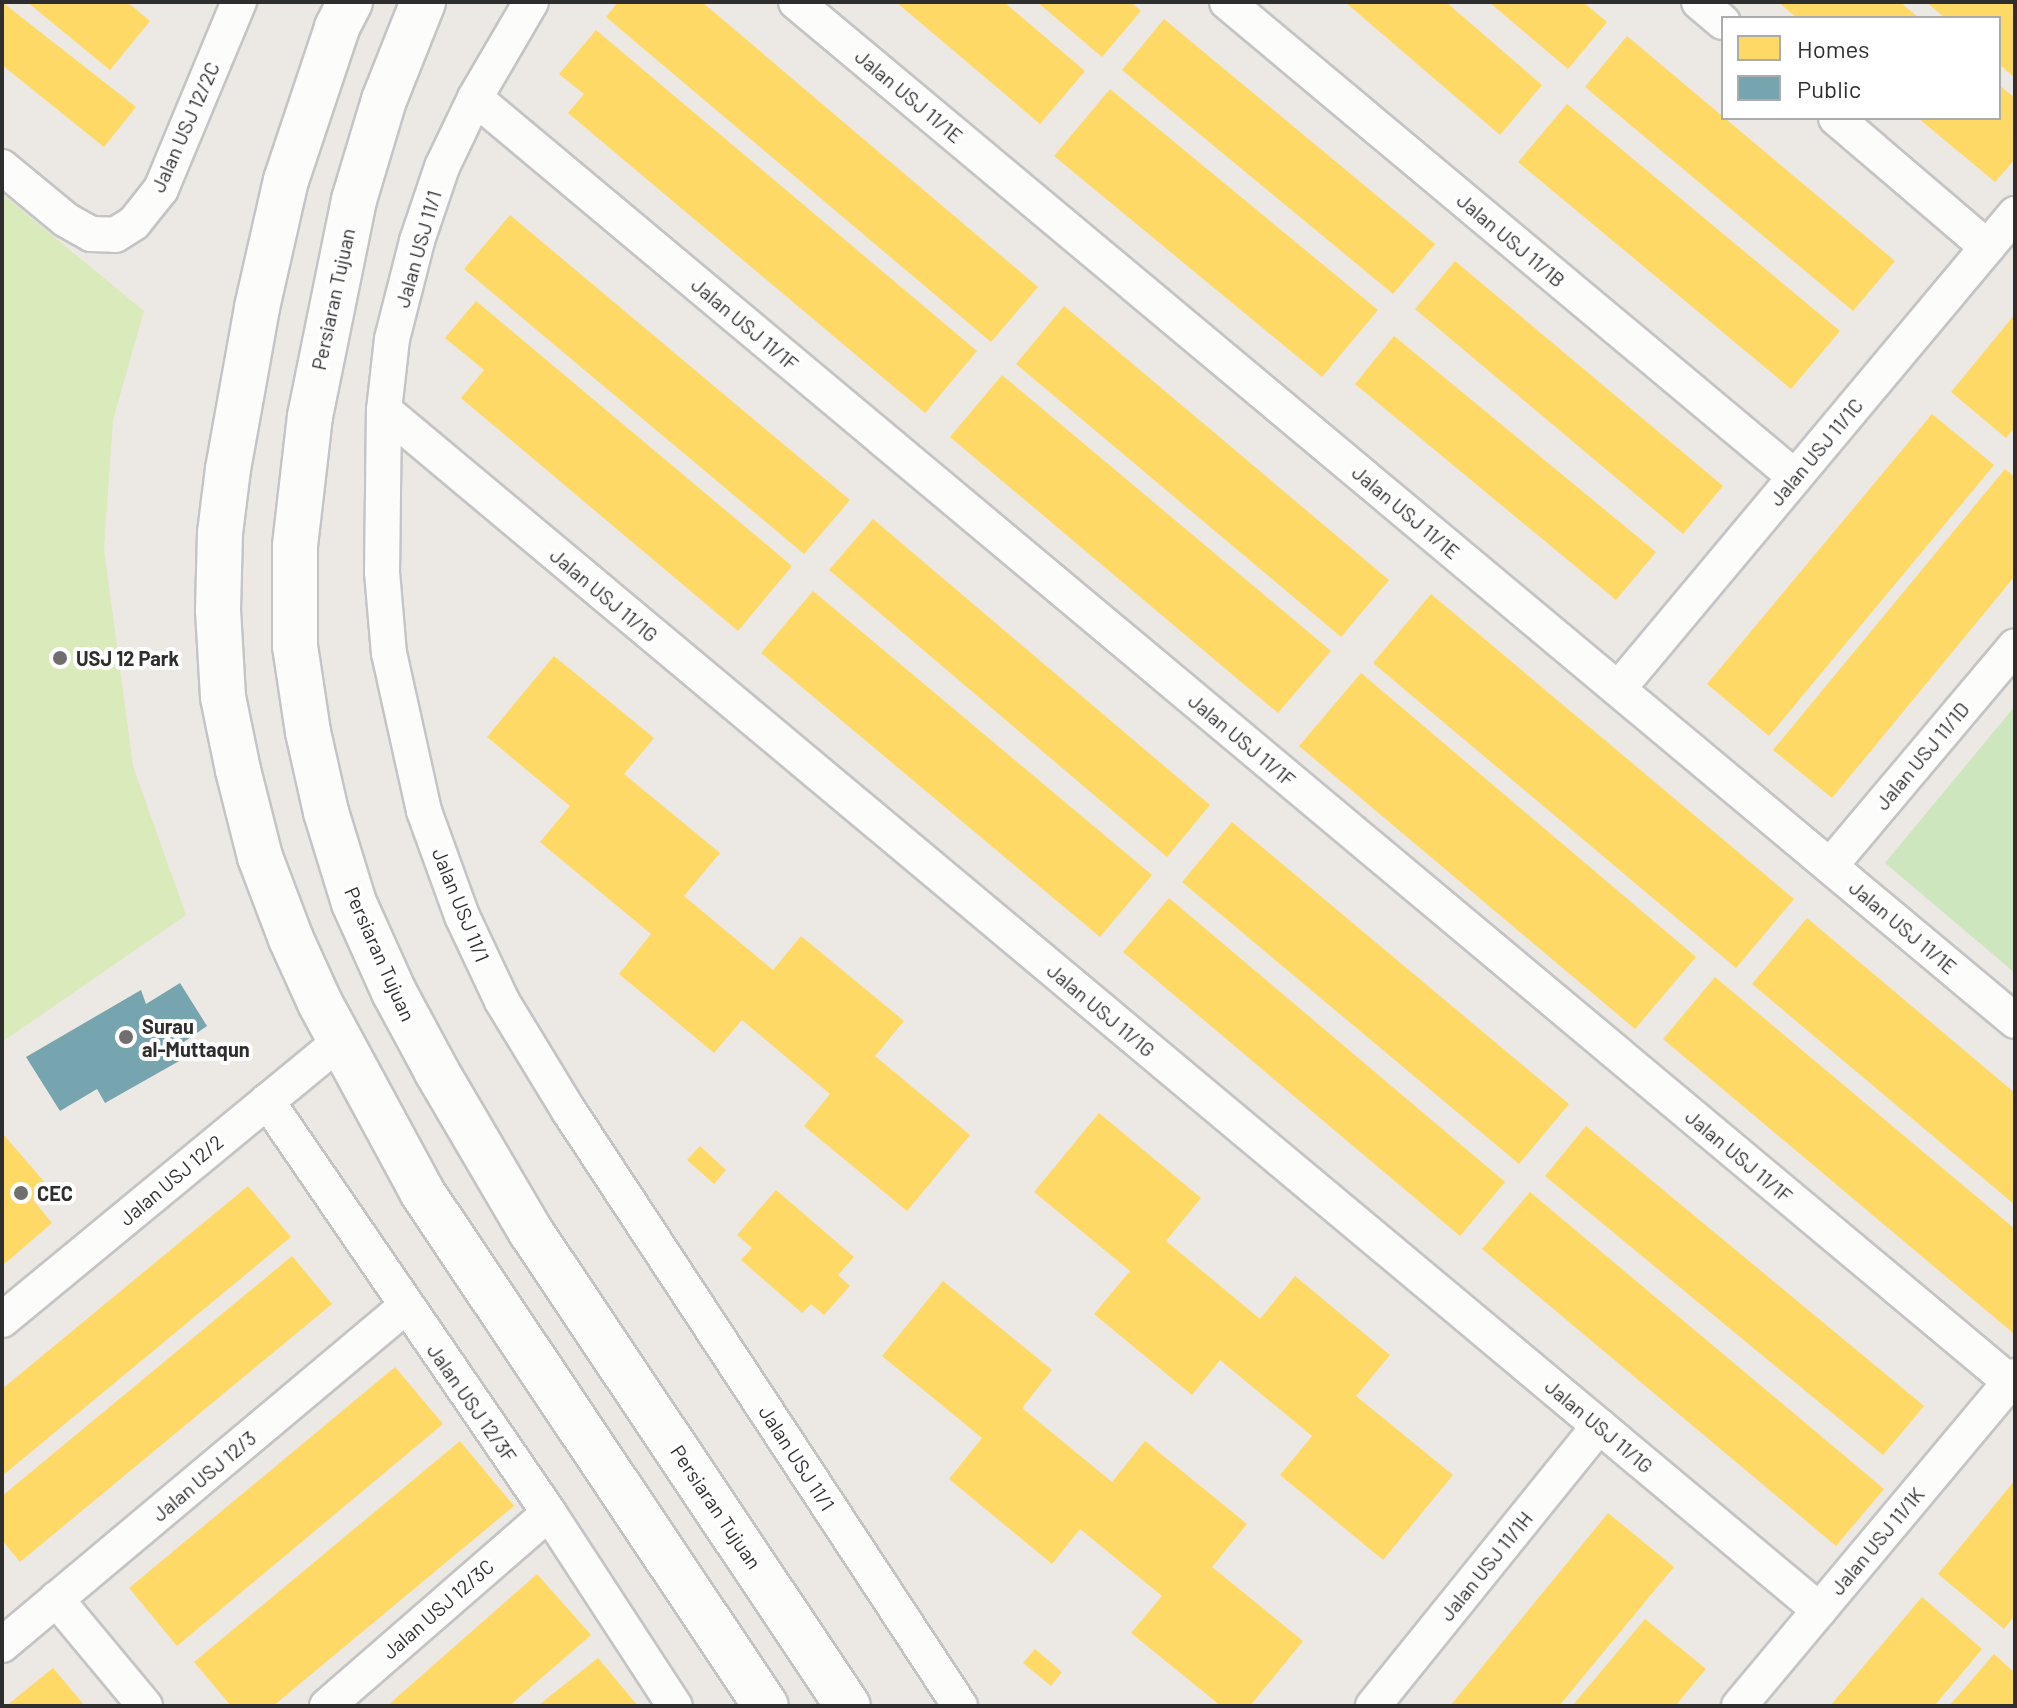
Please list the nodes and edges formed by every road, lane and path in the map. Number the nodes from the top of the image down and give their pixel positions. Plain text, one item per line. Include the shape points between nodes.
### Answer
1 (350, 2) edge
2 (423, 2) edge
3 (531, 2) edge
4 (796, 2) edge
5 (1227, 2) edge
6 (1699, 2) edge
7 (227, 8) edge
8 (1721, 20) edge
9 (475, 98) junction
10 (1838, 120) edge
11 (2, 167) edge
12 (286, 180) junction
13 (354, 200) junction
14 (2015, 214) edge
15 (1987, 247) junction
16 (384, 410) junction
17 (1795, 477) junction
18 (2015, 646) edge
19 (1618, 689) junction
20 (1830, 866) junction
21 (2015, 1021) edge
22 (340, 1041) junction
23 (267, 1101) junction
24 (405, 1307) junction
25 (2, 1320) edge
26 (2012, 1379) edge
27 (1599, 1426) junction
28 (549, 1513) junction
29 (56, 1599) junction
30 (1819, 1610) junction
31 (2, 1645) edge
32 (145, 1706) edge
33 (327, 1706) edge
34 (675, 1706) edge
35 (766, 1706) edge
36 (848, 1706) edge
37 (960, 1706) edge
38 (1373, 1706) edge
39 (1739, 1706) edge

1 - 12 main road
2 - 13 main road, Persiaran Tujuan via 384,100
3 - 9 street, Jalan USJ 11/1
4 - 19 street, Jalan USJ 11/1E
5 - 17 street, Jalan USJ 11/1B
6 - 8 street
7 - 11 street, Jalan USJ 12/2C via 161,189 134,223 115,235 91,234
9 - 16 street, Jalan USJ 11/1 via 442,167 417,241 392,339
9 - 26 street, Jalan USJ 11/1F
10 - 15 street
12 - 13 main road via 303,170 322,170 334,175
12 - 22 main road via 257,308 220,533 223,697 260,857 291,939
13 - 36 main road, Persiaran Tujuan via 310,416 295,546 295,646 308,732 354,903 430,1059 531,1232
14 - 15 street, Jalan USJ 11/1C
15 - 17 street, Jalan USJ 11/1C
16 - 27 street, Jalan USJ 11/1G
16 - 37 street, Jalan USJ 11/1 via 382,572 389,653 424,811 462,916 502,1001 569,1111
17 - 19 street, Jalan USJ 11/1C
18 - 20 street, Jalan USJ 11/1D
19 - 20 street, Jalan USJ 11/1E
20 - 21 street, Jalan USJ 11/1E
22 - 23 street, Jalan USJ 12/2
22 - 35 main road via 422,1192
23 - 24 street, Jalan USJ 12/3F
23 - 25 street, Jalan USJ 12/2
24 - 28 street, Jalan USJ 12/3F
24 - 29 street, Jalan USJ 12/3
26 - 30 street, Jalan USJ 11/1K
27 - 30 street, Jalan USJ 11/1G
27 - 38 street, Jalan USJ 11/1H
28 - 33 street, Jalan USJ 12/3C
28 - 34 street, Jalan USJ 12/3F
29 - 31 street, Jalan USJ 12/3
29 - 32 street
30 - 39 street, Jalan USJ 11/1K

